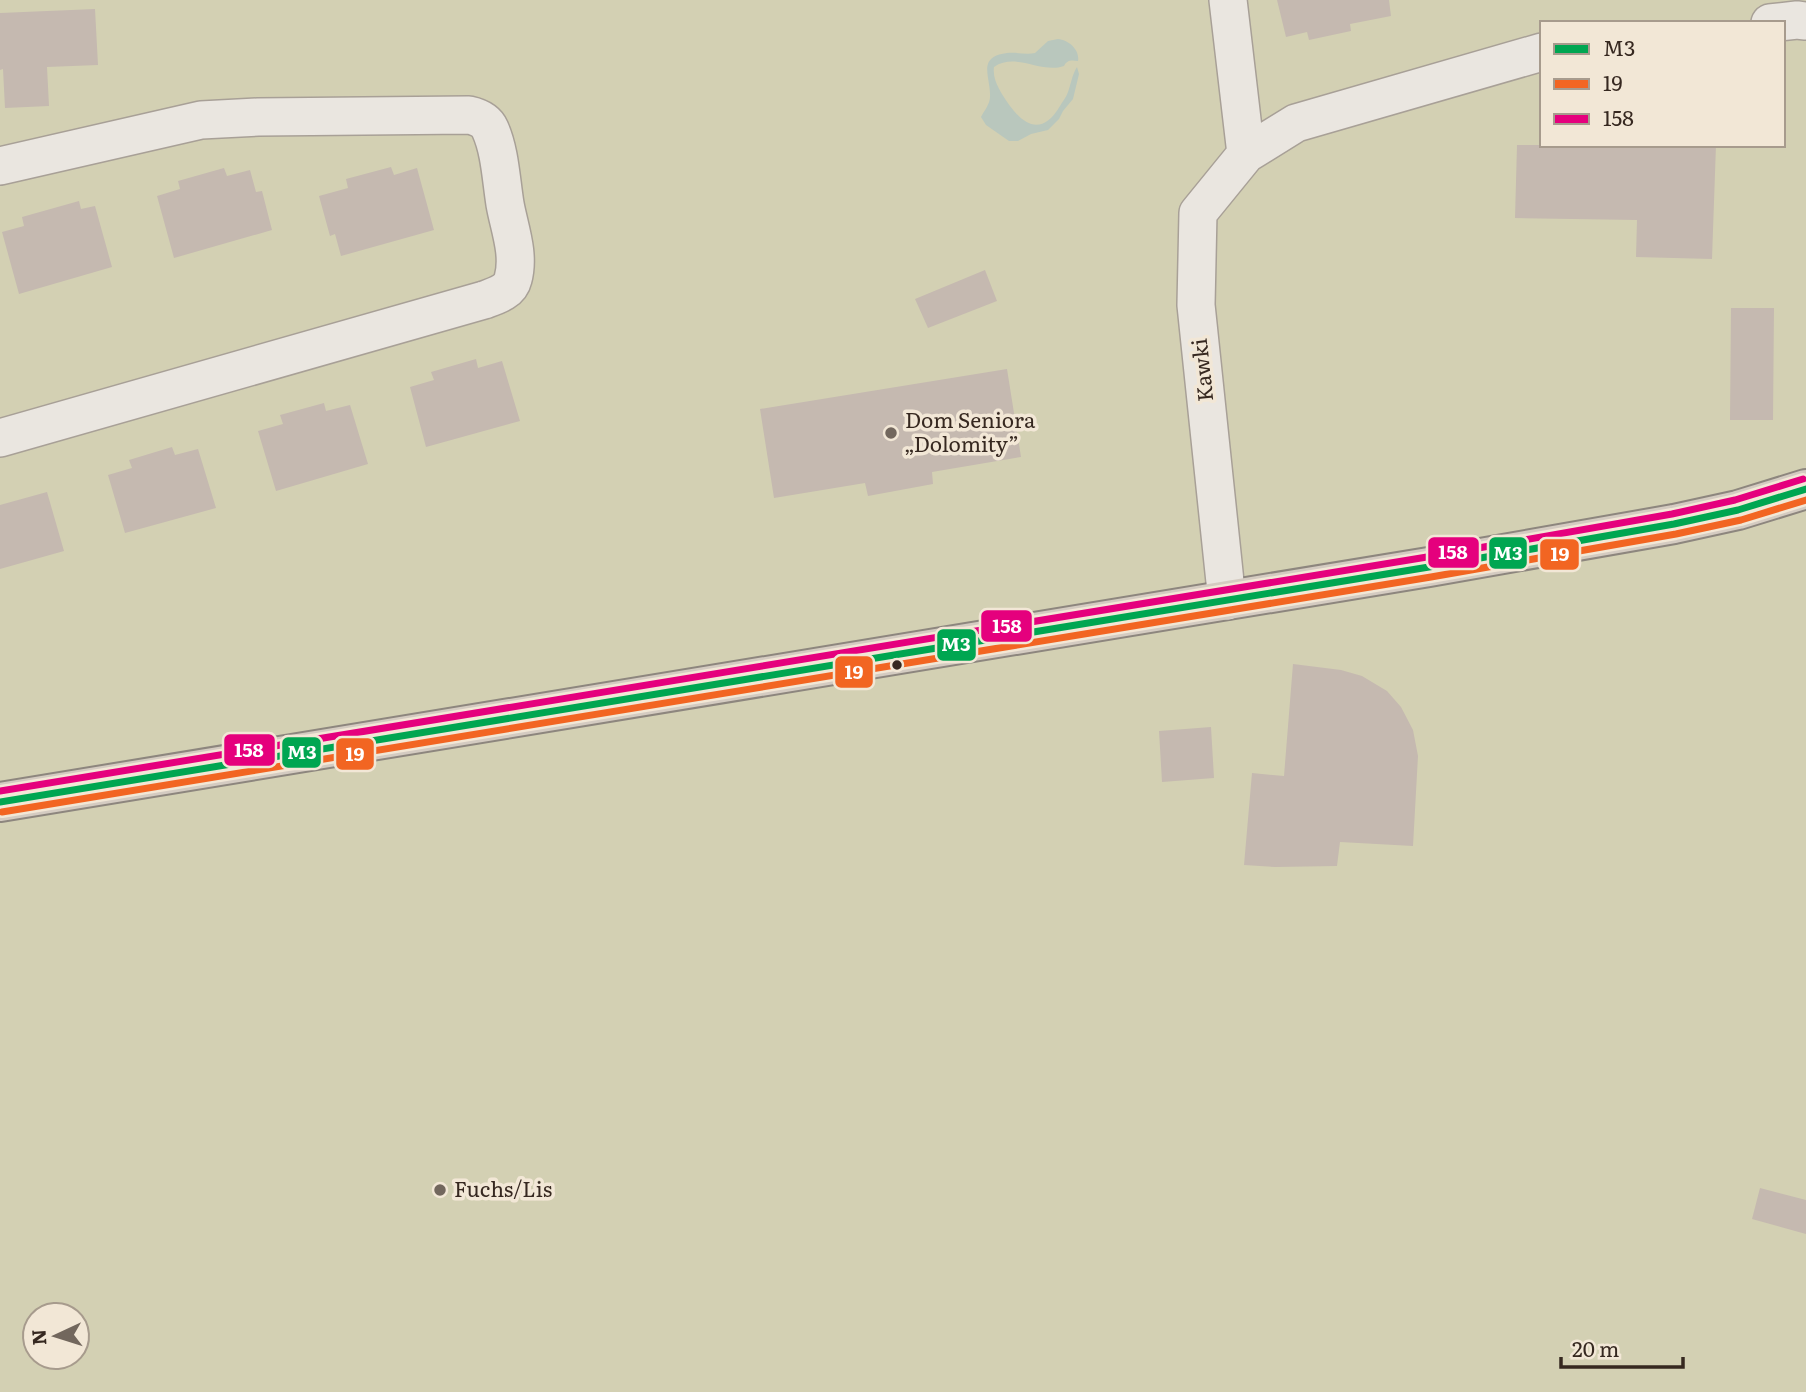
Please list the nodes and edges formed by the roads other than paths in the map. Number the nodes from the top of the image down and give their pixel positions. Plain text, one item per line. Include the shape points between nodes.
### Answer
1 (1228, 0) edge
2 (1785, 21) edge
3 (1806, 21) edge
4 (1540, 53) edge
5 (1246, 155) junction
6 (0, 166) edge
7 (0, 439) edge
8 (1806, 489) edge
9 (1227, 601) junction
10 (0, 802) edge

1 - 5 street
2 - 3 street
4 - 5 street, Kawki via 1296,123
5 - 9 street, Kawki via 1198,213 1196,305
6 - 7 street via 201,120 469,115 489,126 515,264 508,288 484,300
8 - 9 highway via 1674,524
9 - 10 highway

